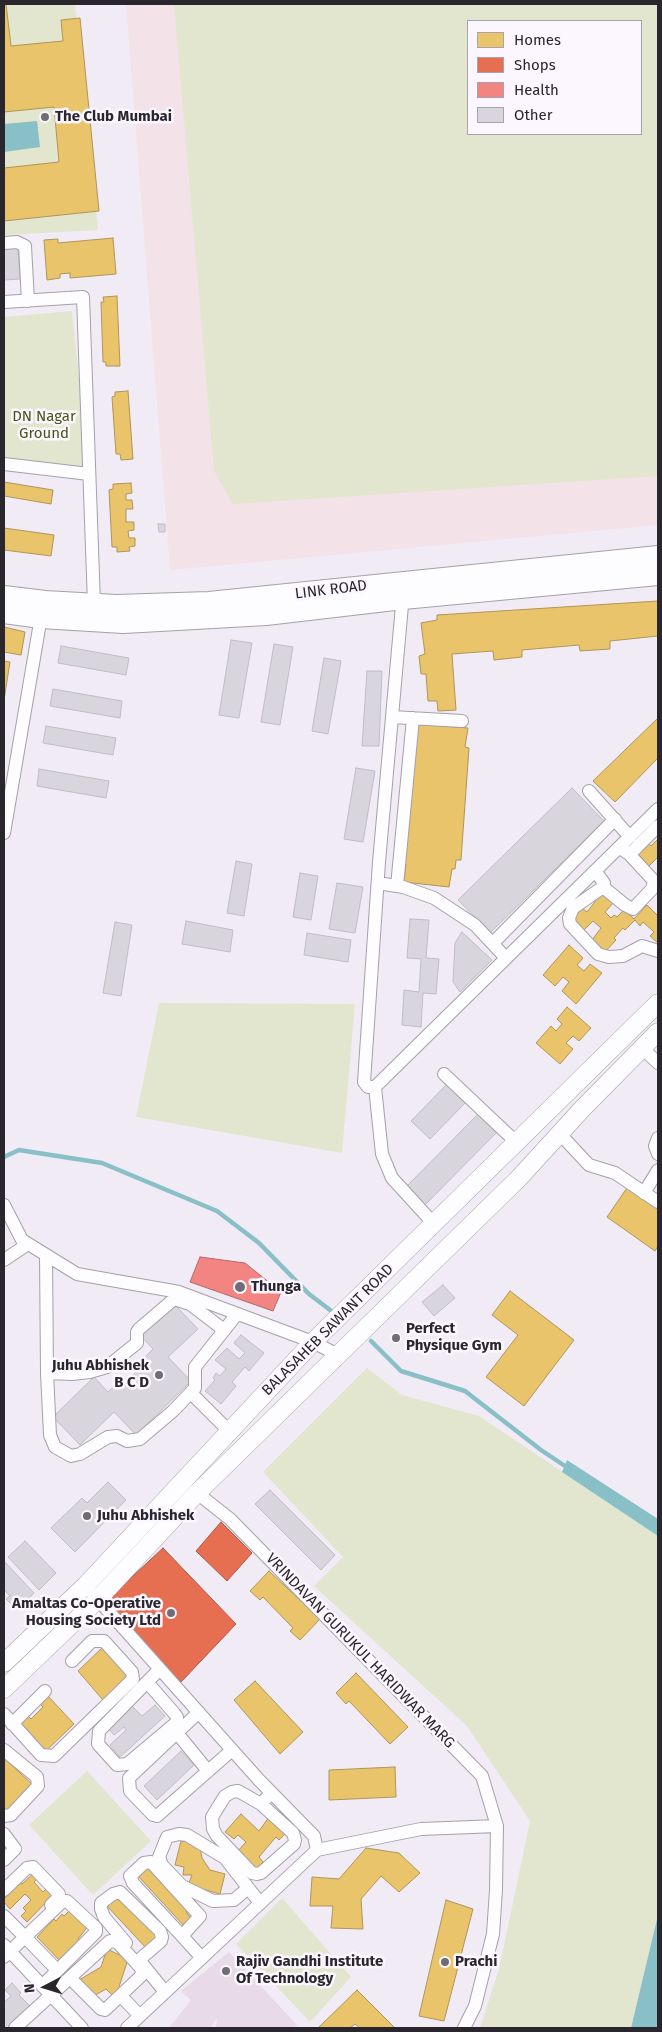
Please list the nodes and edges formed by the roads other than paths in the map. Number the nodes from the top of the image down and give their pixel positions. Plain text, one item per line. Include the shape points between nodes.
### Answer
1 (4, 243) edge
2 (28, 300) junction
3 (4, 302) edge
4 (4, 464) edge
5 (89, 474) junction
6 (658, 556) edge
7 (658, 575) edge
8 (403, 590) junction
9 (4, 596) edge
10 (94, 604) junction
11 (43, 609) junction
12 (4, 613) edge
13 (159, 613) junction
14 (392, 717) junction
15 (413, 718) junction
16 (462, 721) dead end
17 (10, 763) edge
18 (589, 791) dead end
19 (658, 809) edge
20 (615, 819) junction
21 (658, 826) edge
22 (4, 833) edge
23 (630, 836) junction
24 (624, 851) junction
25 (379, 862) junction
26 (399, 864) junction
27 (595, 871) junction
28 (378, 884) junction
29 (397, 886) junction
30 (603, 887) junction
31 (522, 913) junction
32 (537, 928) junction
33 (493, 943) junction
34 (658, 951) edge
35 (506, 958) junction
36 (658, 1003) edge
37 (658, 1032) edge
38 (653, 1055) edge
39 (444, 1074) dead end
40 (375, 1087) junction
41 (560, 1134) junction
42 (658, 1138) edge
43 (516, 1142) junction
44 (658, 1154) edge
45 (658, 1170) edge
46 (644, 1193) junction
47 (658, 1202) edge
48 (4, 1205) edge
49 (434, 1224) junction
50 (28, 1244) junction
51 (46, 1255) junction
52 (4, 1260) edge
53 (177, 1296) junction
54 (236, 1314) junction
55 (224, 1330) junction
56 (312, 1342) junction
57 (338, 1355) junction
58 (47, 1373) junction
59 (191, 1392) junction
60 (230, 1431) junction
61 (197, 1493) junction
62 (86, 1585) junction
63 (98, 1599) junction
64 (72, 1661) dead end
65 (4, 1663) edge
66 (160, 1669) junction
67 (147, 1682) junction
68 (4, 1689) edge
69 (45, 1692) dead end
70 (198, 1712) junction
71 (8, 1719) edge
72 (177, 1733) junction
73 (4, 1750) edge
74 (232, 1750) junction
75 (208, 1771) junction
76 (271, 1793) junction
77 (261, 1804) junction
78 (4, 1816) edge
79 (496, 1826) junction
80 (4, 1834) edge
81 (316, 1850) junction
82 (4, 1860) edge
83 (248, 1888) junction
84 (4, 1890) edge
85 (260, 1903) junction
86 (4, 1916) edge
87 (24, 1936) junction
88 (182, 1936) junction
89 (6, 1951) edge
90 (202, 1958) junction
91 (139, 1960) junction
92 (58, 1970) junction
93 (70, 1978) junction
94 (42, 1986) junction
95 (165, 1992) junction
96 (51, 1996) junction
97 (121, 1996) junction
98 (140, 2016) junction
99 (15, 2028) edge
100 (82, 2028) edge
101 (127, 2028) edge
102 (464, 2028) edge

1 - 2 street via 17,242 25,246
2 - 3 street
2 - 5 street via 83,297
4 - 5 street
5 - 10 street
6 - 8 main road
7 - 8 main road
8 - 13 main road via 266,614
8 - 14 street
9 - 11 main road
10 - 11 main road
10 - 13 main road
11 - 12 main road
11 - 13 main road via 123,622
11 - 17 street
14 - 15 street
14 - 25 street
15 - 16 street
15 - 26 street
17 - 22 street
18 - 20 street
19 - 23 street
20 - 23 street
20 - 31 street
21 - 24 street
23 - 24 street
24 - 27 street
24 - 30 street via 654,881 652,889 633,908 624,905
25 - 26 street
25 - 28 street
26 - 29 street
27 - 30 street via 604,883
27 - 32 street
28 - 29 street
28 - 40 street via 364,1082 368,1087
29 - 33 street via 434,898 474,925
30 - 34 street via 573,908 570,924 598,954 623,956 642,946
31 - 32 street
31 - 33 street
32 - 35 street
33 - 35 street
35 - 40 street
36 - 43 main road, BALASAHEB SAWANT ROAD
37 - 38 main road, BALASAHEB SAWANT ROAD
38 - 41 main road, BALASAHEB SAWANT ROAD
39 - 43 street
40 - 49 street via 382,1154 392,1178
41 - 46 street via 589,1165 615,1173
41 - 57 main road, BALASAHEB SAWANT ROAD
42 - 44 street via 655,1146
43 - 49 main road, BALASAHEB SAWANT ROAD
45 - 46 street
46 - 47 street
48 - 50 street via 22,1240
49 - 56 main road, BALASAHEB SAWANT ROAD
50 - 51 street
50 - 52 street
51 - 53 street via 77,1274
51 - 58 street
53 - 54 street
53 - 55 street
53 - 58 street via 139,1329 137,1343 107,1367 72,1374
54 - 55 street
54 - 56 street
55 - 59 street via 196,1366 195,1388
56 - 57 street
56 - 60 main road, BALASAHEB SAWANT ROAD
57 - 61 main road, BALASAHEB SAWANT ROAD
58 - 59 street via 50,1435 55,1447 71,1456 108,1437 117,1436 127,1442 140,1439
59 - 60 street
60 - 62 main road, BALASAHEB SAWANT ROAD
61 - 63 main road, BALASAHEB SAWANT ROAD
61 - 79 street, VRINDAVAN GURUKUL HARIDWAR MARG via 230,1519 482,1776
62 - 63 street
62 - 65 main road, BALASAHEB SAWANT ROAD
63 - 66 street
63 - 68 main road, BALASAHEB SAWANT ROAD
64 - 71 street via 92,1641 104,1641 132,1672 134,1679 54,1756 41,1755
66 - 67 street
66 - 70 street
67 - 67 street via 99,1731 98,1744 117,1765 127,1764 177,1722 174,1712
69 - 71 street
70 - 72 street
70 - 74 street
72 - 75 street
72 - 75 street via 129,1778 130,1791 153,1815 158,1816
73 - 78 street via 37,1777 38,1786 11,1815
74 - 75 street
74 - 76 street
76 - 77 street
76 - 81 street via 314,1836
77 - 77 street via 238,1791 232,1792 225,1796 212,1817 217,1836 252,1873 257,1874 295,1840 293,1833
79 - 81 street via 421,1829
79 - 102 street, VRINDAVAN GURUKUL HARIDWAR MARG via 493,1934 475,2006
80 - 82 street via 15,1849
81 - 85 street
83 - 83 street via 225,1858 199,1841 187,1835 168,1836 159,1857 182,1886 213,1901 234,1900
83 - 85 street
84 - 87 street via 31,1867 59,1894
85 - 90 street
86 - 87 street
87 - 89 street
87 - 92 street
87 - 92 street via 64,1901 96,1928 95,1934
88 - 88 street via 130,1876 144,1863 151,1862 200,1916
88 - 90 street
89 - 94 street
90 - 95 street
91 - 91 street via 104,1917 101,1903 113,1894 124,1894 160,1931 161,1941
91 - 95 street
92 - 94 street
93 - 96 street
93 - 97 street via 103,2010
93 - 97 street via 108,1942 115,1940 142,1972
94 - 96 street
95 - 98 street
96 - 99 street
96 - 100 street
97 - 98 street
98 - 101 street

